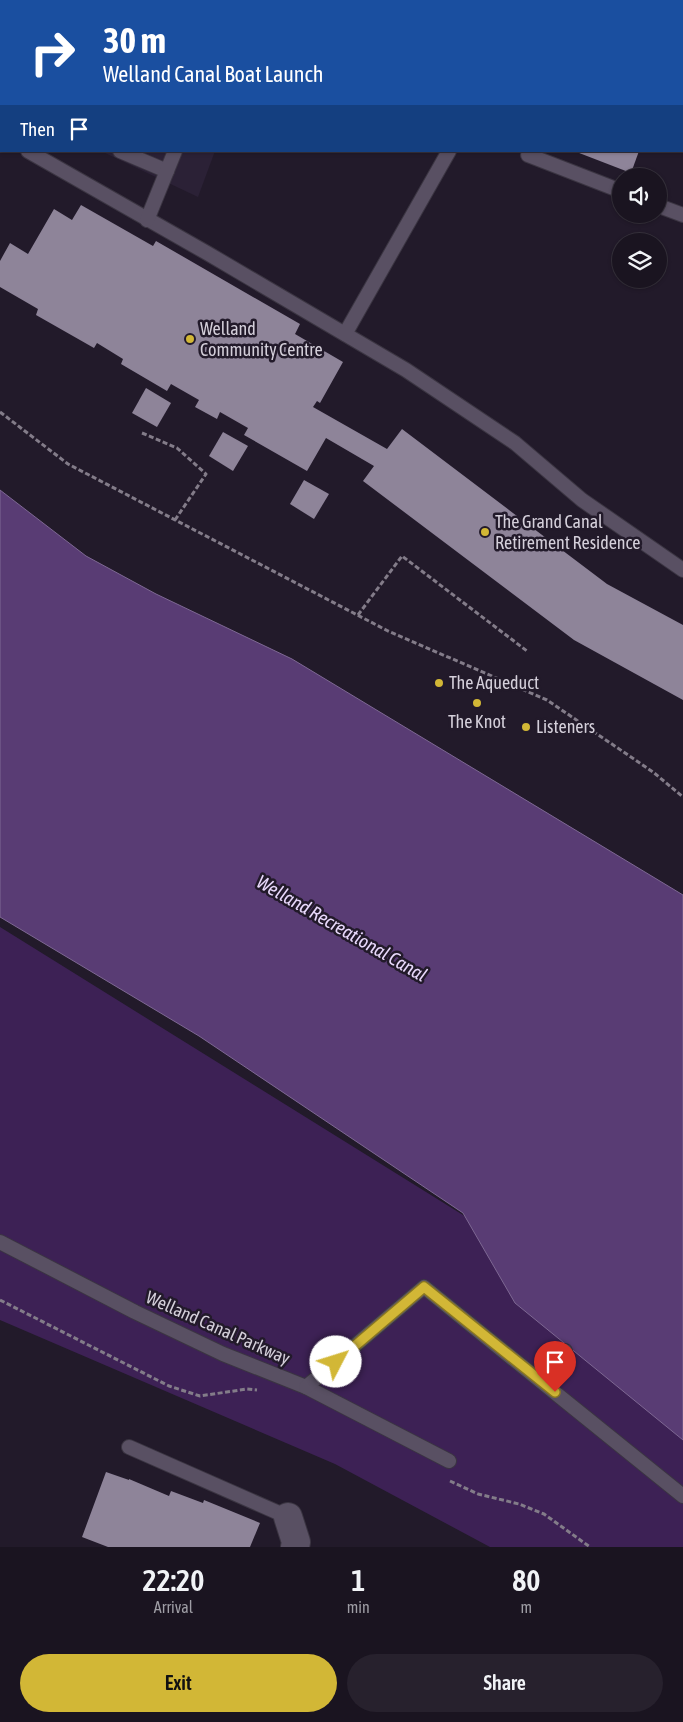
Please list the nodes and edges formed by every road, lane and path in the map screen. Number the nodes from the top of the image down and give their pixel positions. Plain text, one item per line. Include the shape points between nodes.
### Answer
1 (30, 152) edge
2 (122, 152) edge
3 (172, 152) edge
4 (449, 152) edge
5 (530, 152) edge
6 (168, 171) junction
7 (612, 188) edge
8 (667, 209) edge
9 (683, 215) edge
10 (148, 220) junction
11 (345, 334) junction
12 (0, 412) edge
13 (142, 433) dead end
14 (176, 520) junction
15 (683, 570) edge
16 (358, 615) junction
17 (528, 652) dead end
18 (683, 797) edge
19 (0, 1242) edge
20 (0, 1300) edge
21 (566, 1351) dead end
22 (541, 1381) junction
23 (306, 1387) junction
24 (262, 1391) dead end
25 (129, 1447) dead end
26 (449, 1461) dead end
27 (442, 1477) dead end
28 (683, 1496) edge
29 (288, 1517) joint
30 (295, 1547) edge
31 (590, 1547) edge

1 - 10 lane
2 - 6 lane
3 - 6 lane
4 - 11 lane
5 - 7 lane via 528,155
6 - 10 lane
8 - 9 lane
10 - 11 lane
11 - 15 lane via 406,370 514,443 582,500
12 - 14 path via 68,464
13 - 14 path via 178,448 206,474
14 - 16 path
16 - 17 path via 402,556
16 - 18 path via 547,700 653,772
19 - 23 lane, Welland Canal Parkway via 222,1354
20 - 24 path via 169,1386 200,1396 247,1389
21 - 22 lane
22 - 23 lane via 424,1287
22 - 28 lane
23 - 26 lane, Welland Canal Parkway
25 - 29 lane
27 - 31 path via 478,1494 544,1514
29 - 30 street

